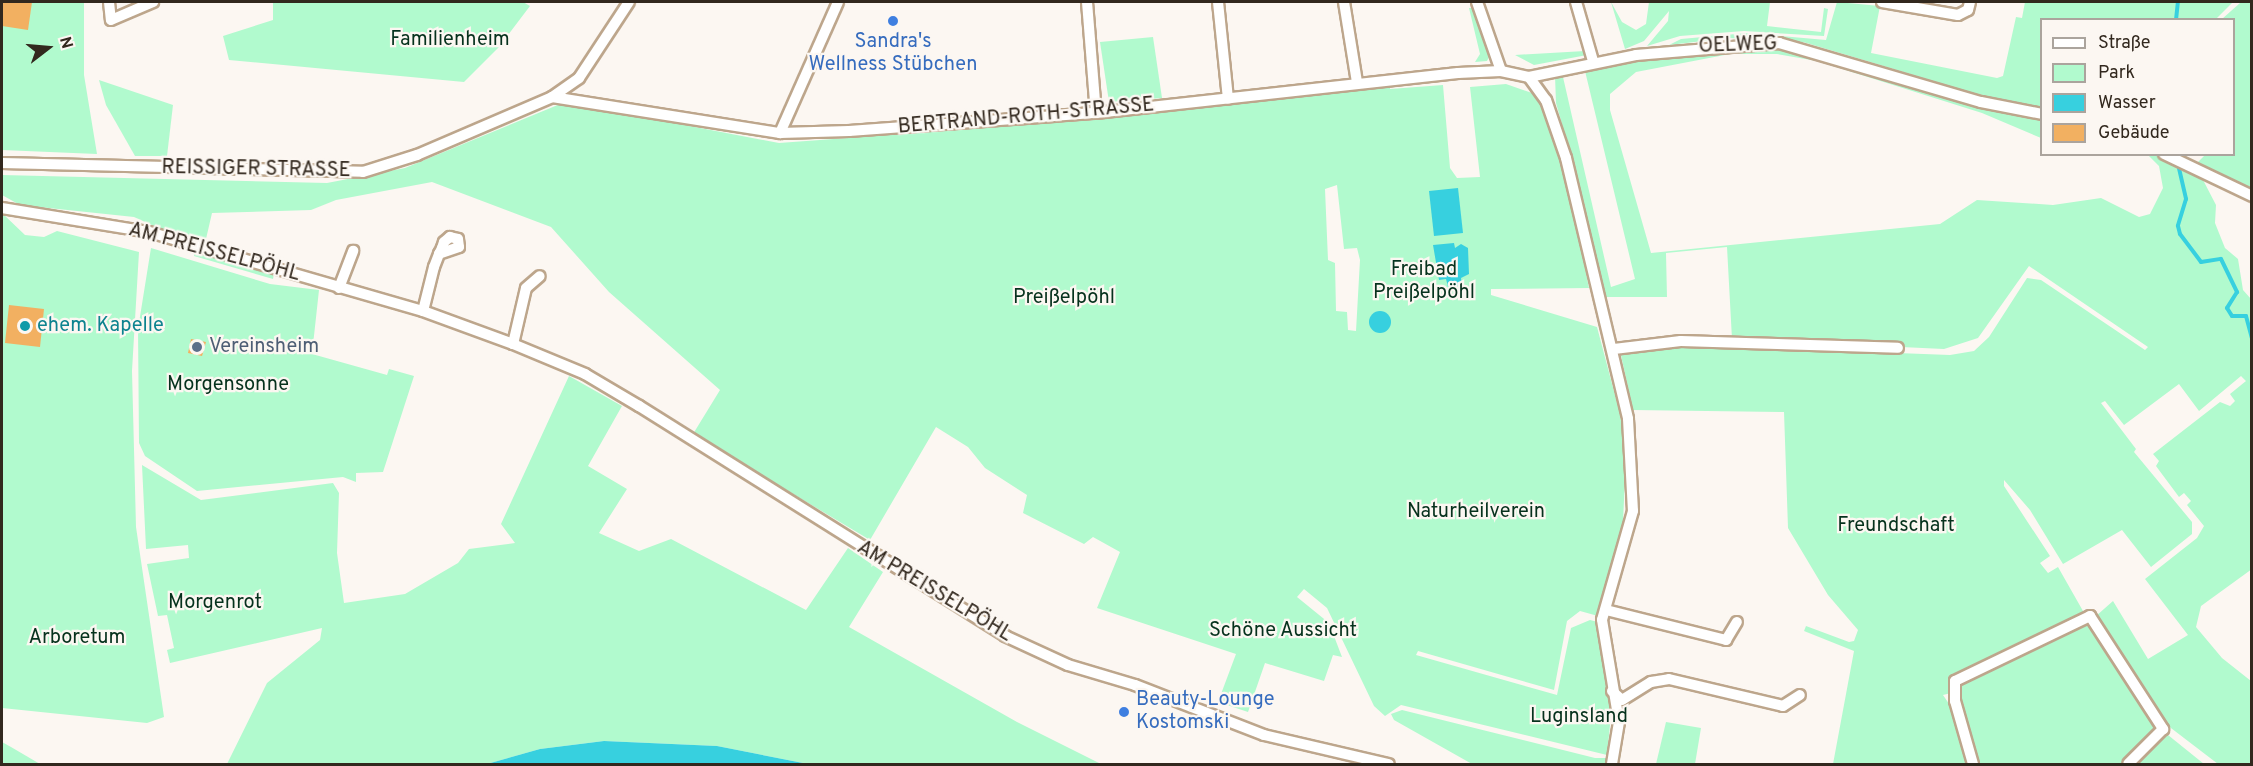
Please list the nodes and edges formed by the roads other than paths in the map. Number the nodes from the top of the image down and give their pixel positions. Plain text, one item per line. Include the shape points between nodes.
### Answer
1 (109, 2) edge
2 (153, 2) edge
3 (629, 2) edge
4 (838, 2) edge
5 (1087, 2) edge
6 (1218, 2) edge
7 (1344, 2) edge
8 (1477, 2) edge
9 (1576, 2) edge
10 (1882, 2) edge
11 (1970, 2) edge
12 (1593, 61) junction
13 (1501, 71) junction
14 (1530, 77) junction
15 (1357, 82) junction
16 (552, 97) junction
17 (1228, 98) junction
18 (1096, 112) junction
19 (2040, 114) edge
20 (780, 133) junction
21 (2173, 159) edge
22 (2, 163) edge
23 (2252, 196) edge
24 (2, 208) edge
25 (352, 251) dead end
26 (439, 254) dead end
27 (540, 276) dead end
28 (339, 288) junction
29 (423, 311) junction
30 (513, 344) junction
31 (1898, 348) dead end
32 (1614, 349) junction
33 (1606, 610) junction
34 (1737, 622) dead end
35 (1611, 688) junction
36 (1800, 695) dead end
37 (1389, 765) edge
38 (1612, 765) edge
39 (1973, 765) edge
40 (2127, 765) edge

1 - 2 street via 111,20
3 - 16 street, REISSIGER STRASSE via 579,78
4 - 20 street
5 - 18 street
6 - 17 street
7 - 15 street
8 - 13 street
9 - 12 street
10 - 11 street via 1958,15 1965,14
12 - 14 street, OELWEG
12 - 19 street, OELWEG via 1696,47 1779,43 1981,102
13 - 14 street, OELWEG
13 - 15 street, BERTRAND-ROTH-STRASSE
14 - 32 street via 1546,100 1566,158
15 - 17 street, BERTRAND-ROTH-STRASSE
16 - 20 street, BERTRAND-ROTH-STRASSE
16 - 22 street, REISSIGER STRASSE via 417,155 363,172
17 - 18 street, BERTRAND-ROTH-STRASSE
18 - 20 street, BERTRAND-ROTH-STRASSE
21 - 23 street
24 - 28 street, AM PREISSELPÖHL via 149,232
25 - 28 street
26 - 29 street
27 - 30 street via 526,288
28 - 29 street, AM PREISSELPÖHL
29 - 30 street, AM PREISSELPÖHL
30 - 37 street, AM PREISSELPÖHL via 585,374 639,406 1005,636 1068,665 1135,685 1264,735
31 - 32 street via 1681,341
32 - 33 street via 1628,419 1634,511
33 - 34 street via 1726,640
33 - 35 street via 1603,639
35 - 36 street via 1618,699 1669,679 1784,706
35 - 38 street via 1619,722
39 - 40 street via 1955,701 1955,681 2090,616 2163,729

